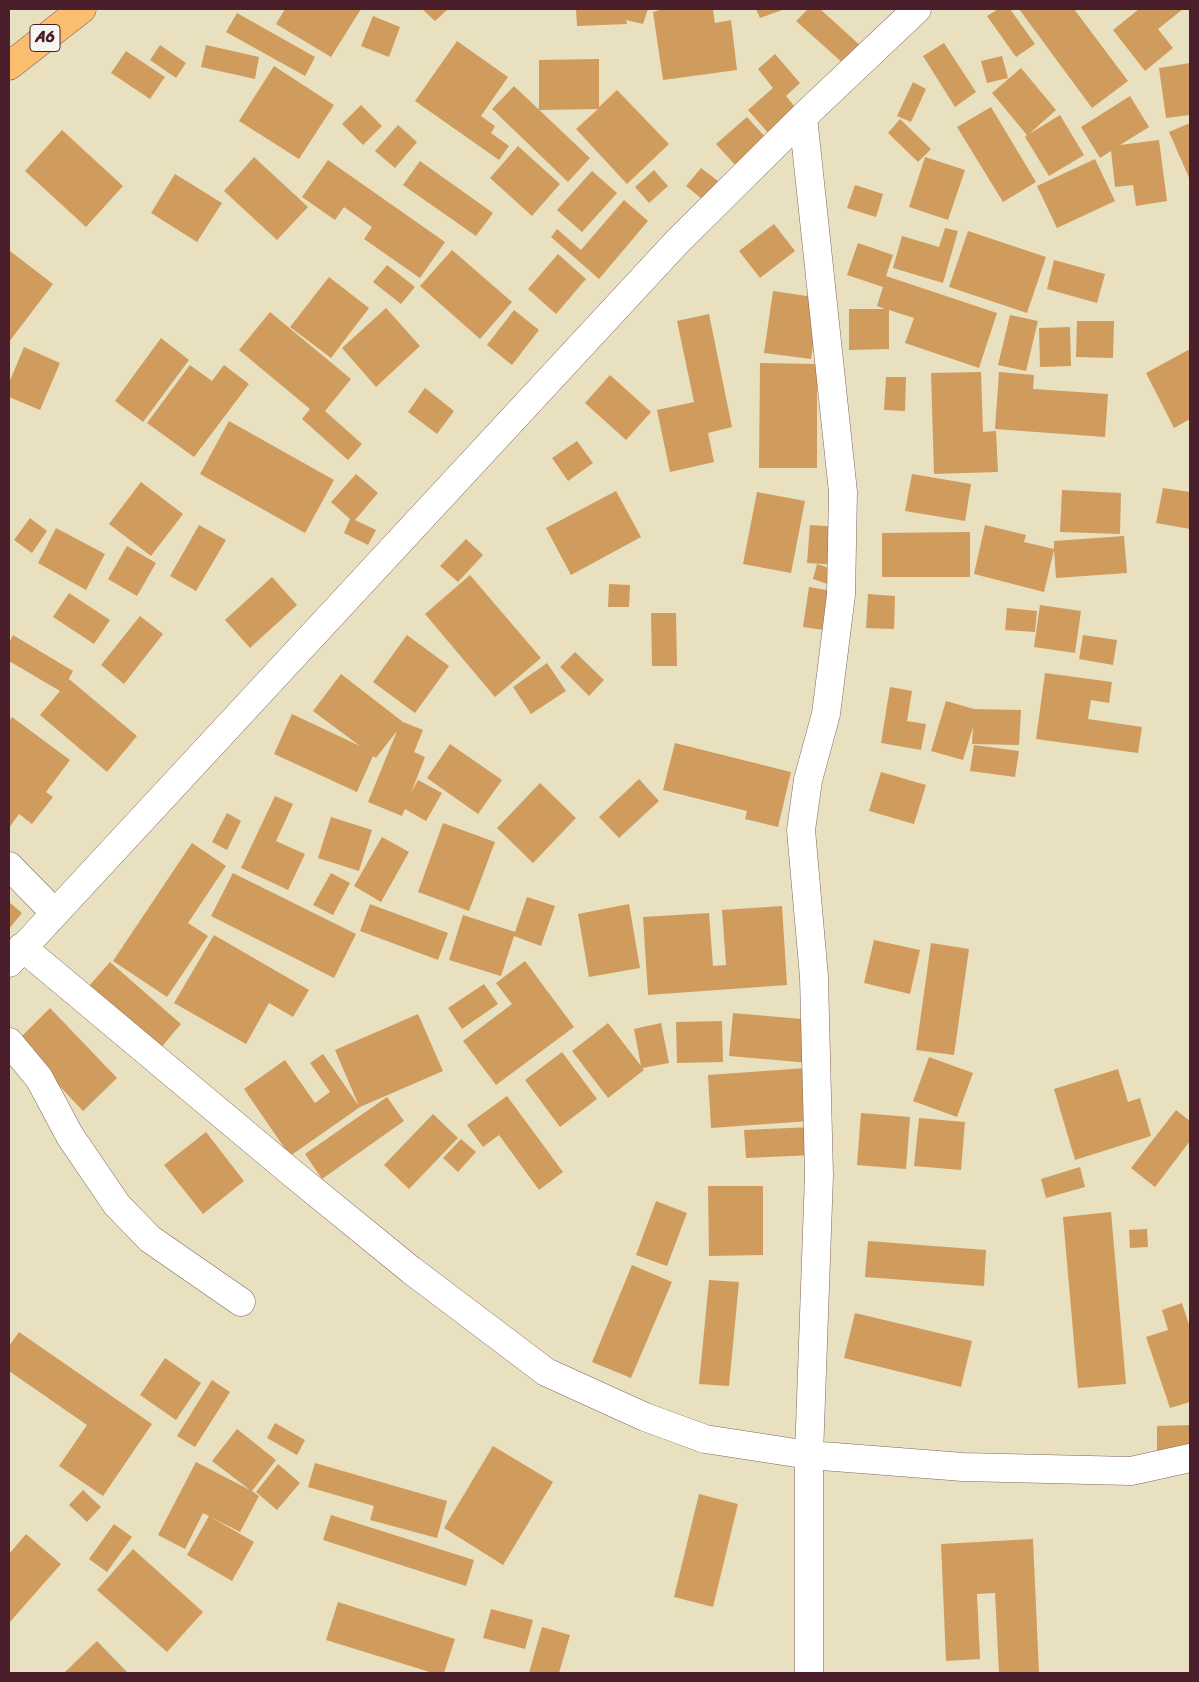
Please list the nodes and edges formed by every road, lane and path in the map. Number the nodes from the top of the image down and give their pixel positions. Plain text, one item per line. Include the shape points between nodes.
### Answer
1 (82, 9) edge
2 (917, 9) edge
3 (9, 66) edge
4 (803, 117) junction
5 (9, 866) edge
6 (54, 912) junction
7 (15, 955) edge
8 (9, 1042) edge
9 (241, 1302) dead end
10 (809, 1454) junction
11 (1190, 1458) edge
12 (809, 1673) edge

1 - 3 highway, A6
2 - 4 street
4 - 6 street via 670,250
4 - 10 street via 843,492 842,595 826,714 808,780 802,830 814,977 819,1175
5 - 6 street
6 - 7 street
7 - 10 street via 412,1270 546,1372 645,1417 705,1439
8 - 9 street via 38,1078 70,1136 117,1205 150,1238
10 - 11 street via 963,1467 1131,1471
10 - 12 street

